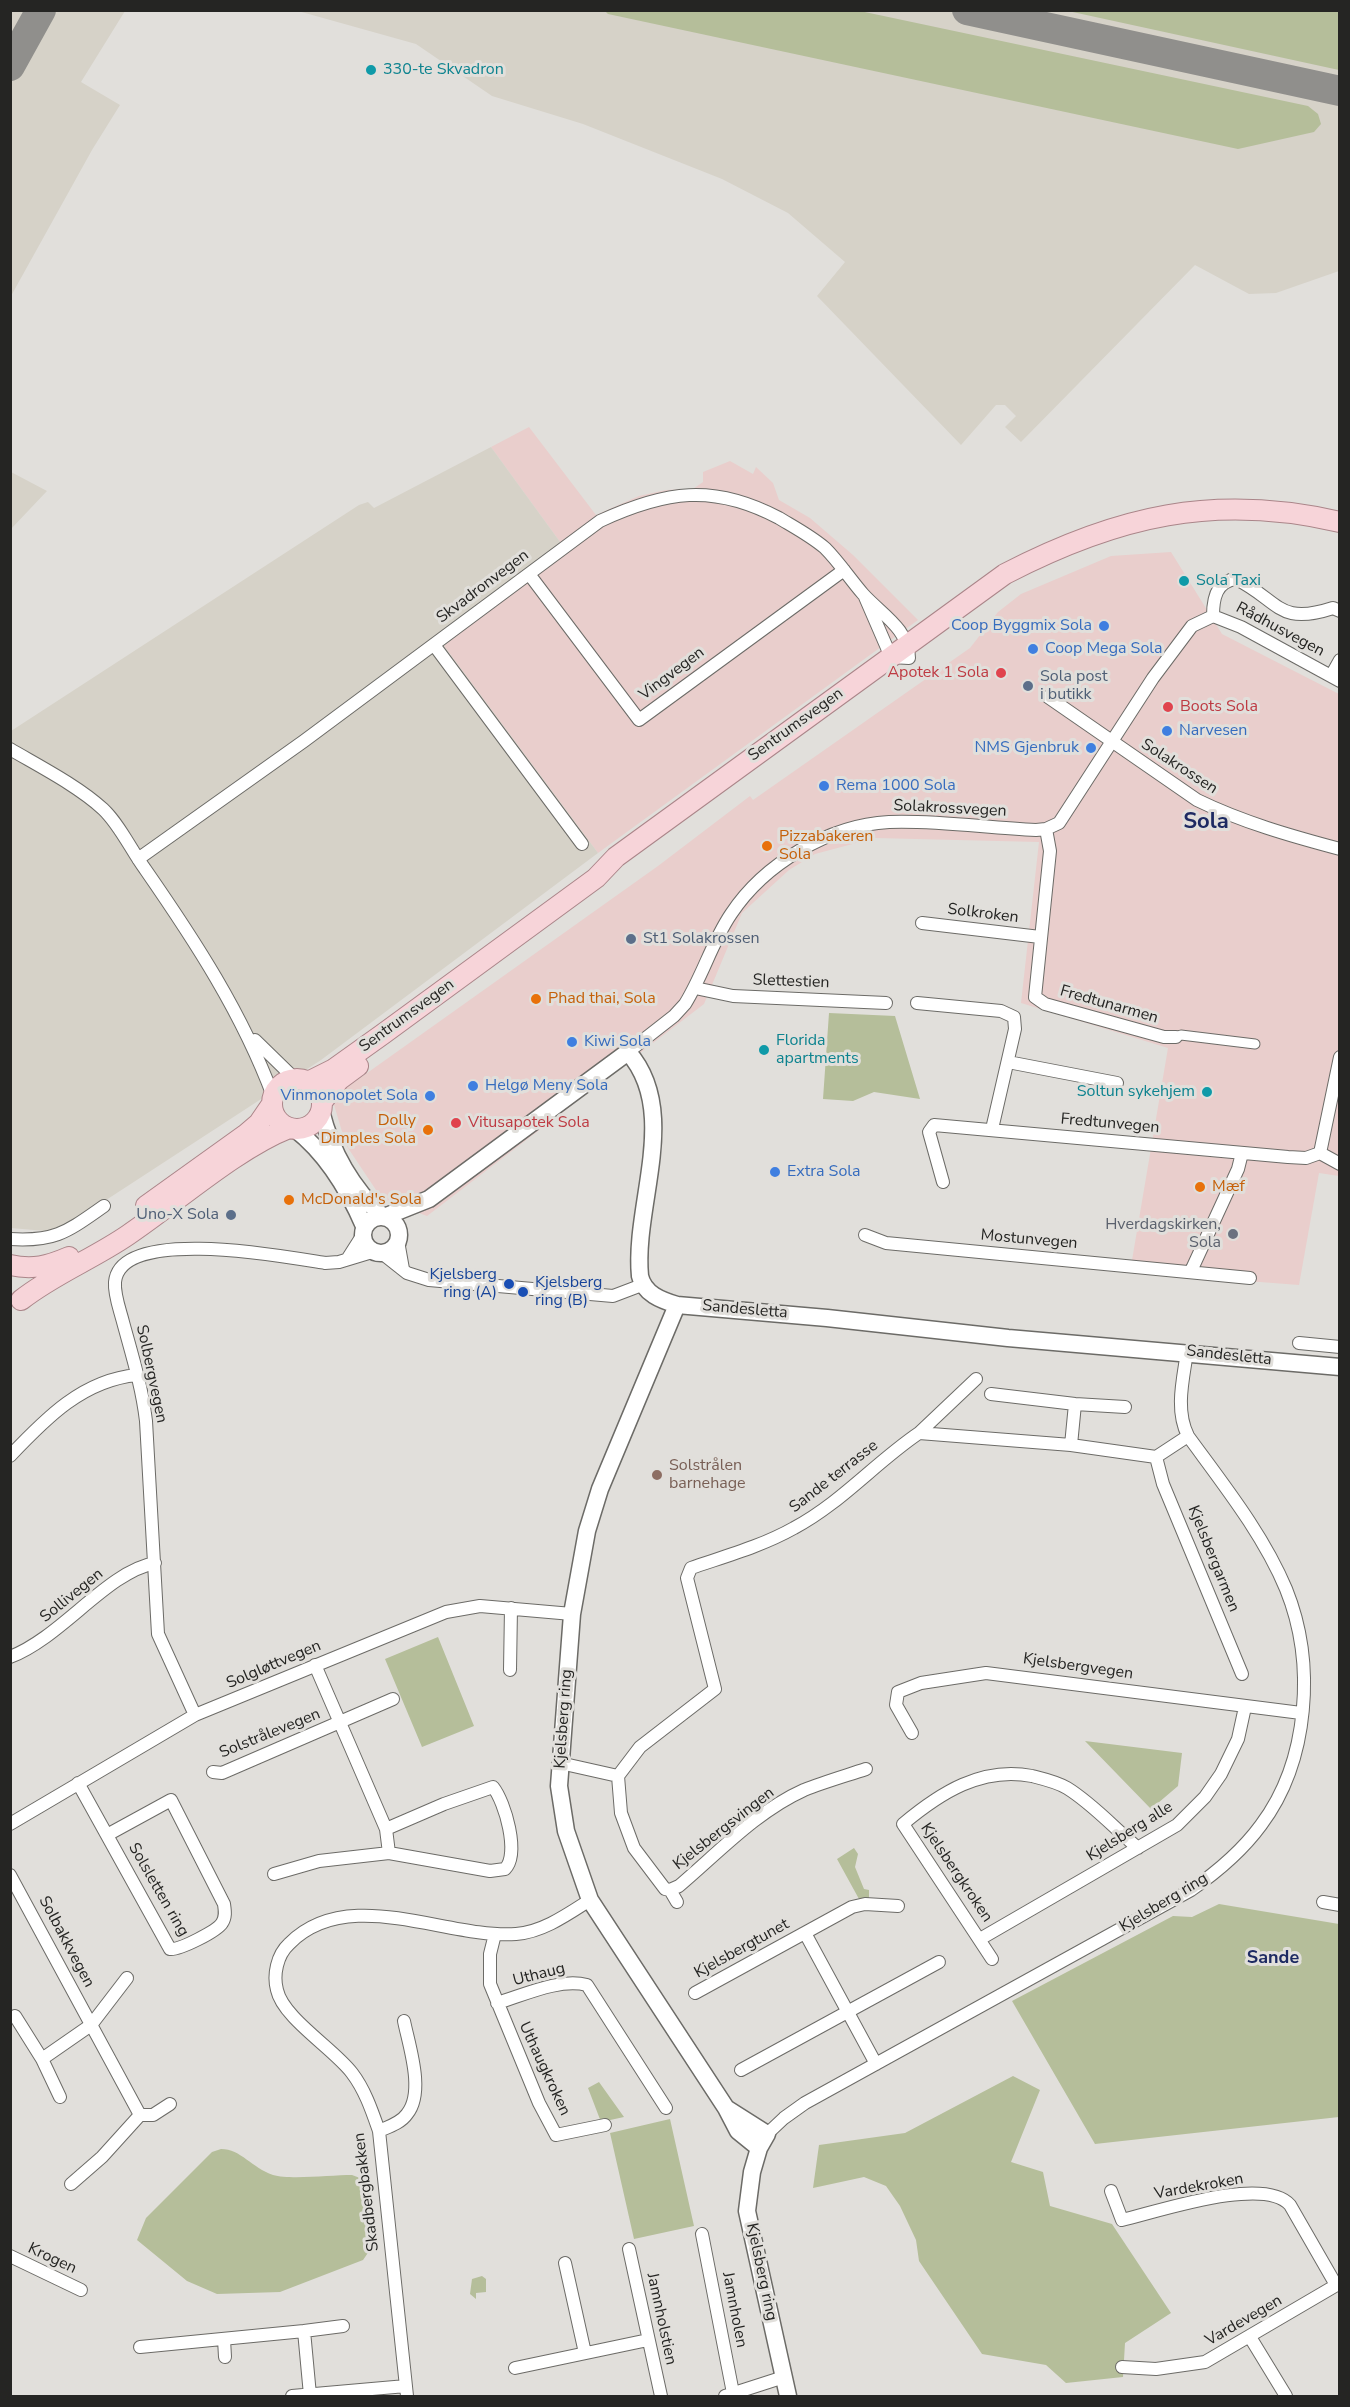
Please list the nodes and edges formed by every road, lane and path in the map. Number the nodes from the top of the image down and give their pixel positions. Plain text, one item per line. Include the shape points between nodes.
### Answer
1 (1340, 522) edge
2 (1340, 535) edge
3 (844, 570) junction
4 (529, 574) junction
5 (865, 597) junction
6 (1340, 611) edge
7 (1213, 616) junction
8 (434, 645) junction
9 (903, 653) junction
10 (1340, 660) edge
11 (1335, 679) edge
12 (1048, 697) dead end
13 (1112, 742) junction
14 (10, 749) edge
15 (1046, 829) junction
16 (582, 843) dead end
17 (1340, 849) edge
18 (138, 859) junction
19 (922, 923) dead end
20 (1040, 937) junction
21 (695, 988) junction
22 (1035, 997) joint
23 (886, 1002) dead end
24 (917, 1003) dead end
25 (243, 1024) junction
26 (1176, 1037) joint
27 (1255, 1044) dead end
28 (628, 1052) junction
29 (1340, 1057) edge
30 (1008, 1062) junction
31 (301, 1080) junction
32 (1117, 1083) dead end
33 (272, 1100) junction
34 (321, 1106) junction
35 (292, 1129) junction
36 (992, 1129) junction
37 (1242, 1153) junction
38 (1320, 1153) junction
39 (1340, 1164) edge
40 (943, 1182) dead end
41 (429, 1199) junction
42 (104, 1206) dead end
43 (383, 1217) junction
44 (363, 1231) junction
45 (865, 1235) dead end
46 (399, 1238) junction
47 (10, 1239) edge
48 (377, 1253) junction
49 (348, 1258) junction
50 (10, 1265) edge
51 (403, 1269) junction
52 (1191, 1271) junction
53 (1250, 1278) dead end
54 (642, 1285) junction
55 (16, 1305) edge
56 (677, 1305) junction
57 (1299, 1343) dead end
58 (1340, 1347) edge
59 (1187, 1352) junction
60 (1340, 1367) edge
61 (137, 1375) junction
62 (976, 1379) dead end
63 (991, 1394) dead end
64 (1075, 1404) junction
65 (1125, 1407) dead end
66 (919, 1433) junction
67 (1188, 1436) junction
68 (1071, 1445) junction
69 (10, 1456) edge
70 (1156, 1457) junction
71 (155, 1563) junction
72 (511, 1608) junction
73 (572, 1614) junction
74 (10, 1657) edge
75 (315, 1665) junction
76 (510, 1670) dead end
77 (1242, 1674) dead end
78 (393, 1699) dead end
79 (1245, 1707) junction
80 (1301, 1713) junction
81 (195, 1715) junction
82 (338, 1723) junction
83 (912, 1733) dead end
84 (560, 1763) junction
85 (866, 1769) dead end
86 (213, 1772) dead end
87 (618, 1776) junction
88 (78, 1783) junction
89 (10, 1824) edge
90 (386, 1829) junction
91 (107, 1835) junction
92 (1138, 1848) junction
93 (389, 1853) junction
94 (274, 1874) dead end
95 (10, 1875) edge
96 (670, 1890) junction
97 (590, 1900) junction
98 (677, 1902) dead end
99 (1323, 1902) dead end
100 (1340, 1905) edge
101 (898, 1906) dead end
102 (805, 1933) junction
103 (495, 1934) junction
104 (981, 1939) junction
105 (992, 1959) dead end
106 (939, 1962) dead end
107 (127, 1978) dead end
108 (695, 1993) dead end
109 (497, 2003) junction
110 (848, 2011) junction
111 (15, 2016) dead end
112 (404, 2021) dead end
113 (91, 2025) junction
114 (42, 2059) junction
115 (876, 2064) junction
116 (741, 2070) dead end
117 (60, 2097) dead end
118 (170, 2104) dead end
119 (666, 2108) dead end
120 (140, 2115) junction
121 (605, 2125) dead end
122 (379, 2131) junction
123 (763, 2141) junction
124 (71, 2184) dead end
125 (1111, 2191) dead end
126 (702, 2234) dead end
127 (629, 2249) dead end
128 (10, 2256) edge
129 (565, 2263) dead end
130 (1338, 2284) edge
131 (81, 2290) dead end
132 (343, 2326) dead end
133 (303, 2331) junction
134 (1250, 2337) junction
135 (224, 2339) junction
136 (648, 2340) junction
137 (140, 2347) dead end
138 (585, 2353) junction
139 (225, 2357) dead end
140 (1122, 2367) dead end
141 (515, 2368) dead end
142 (784, 2377) junction
143 (406, 2391) edge
144 (310, 2394) junction
145 (729, 2395) edge
146 (292, 2397) edge
147 (661, 2397) edge
148 (788, 2397) edge
149 (1286, 2397) edge

1 - 9 main road, Sentrumsvegen via 1250,508 1195,510 1133,521 1067,543 1005,574
2 - 9 main road, Sentrumsvegen via 1279,522 1248,520 1136,532 1072,553 1012,583
3 - 4 street, Skvadronvegen via 808,536 759,508 718,496 696,495 638,504 600,521
3 - 4 street, Vingvegen via 639,720
3 - 5 street, Skvadronvegen
4 - 8 street, Skvadronvegen
5 - 9 street, Skvadronvegen
5 - 9 street, Skvadronvegen via 886,615
6 - 7 street via 1333,608 1310,615 1292,615 1236,579 1228,579 1215,594
7 - 11 street, Rådhusvegen
7 - 13 street via 1192,626
8 - 16 street
8 - 18 street, Skvadronvegen
9 - 31 main road, Sentrumsvegen via 616,857 597,878 334,1069
9 - 34 main road, Sentrumsvegen via 339,1080
10 - 11 street, Rådhusvegen
12 - 13 street, Solakrossen
13 - 15 street via 1063,819
13 - 17 street, Solakrossen via 1217,810
14 - 18 street via 103,809
15 - 20 street, Solkroken via 1050,851
15 - 21 street, Solakrossvegen via 890,822 857,827 818,842 771,870 748,892 721,932
18 - 25 street via 186,927
19 - 20 street, Solkroken
20 - 22 street, Solkroken
21 - 23 street, Slettestien via 733,996
21 - 28 street, Solakrossvegen via 674,1016
22 - 26 street, Fredtunarmen via 1045,1004
24 - 30 street via 1001,1011 1014,1017
25 - 31 street via 267,1054
25 - 33 street
26 - 27 street
28 - 41 street
28 - 54 street via 644,1074 652,1108 639,1266
29 - 38 street
30 - 32 street
30 - 36 street
31 - 33 main road, Sentrumsvegen via 281,1084
31 - 34 main road via 320,1094
33 - 35 main road via 277,1119
33 - 50 main road, Sentrumsvegen via 259,1123 245,1135 84,1249 49,1266 29,1269
34 - 35 main road, Sentrumsvegen via 308,1126
34 - 43 street via 328,1138 338,1158 367,1201
35 - 44 street via 315,1144 334,1170 351,1197
35 - 55 main road, Sentrumsvegen via 261,1141 128,1236 42,1284
36 - 37 street, Fredtunvegen
36 - 40 street, Fredtunvegen via 931,1127 929,1132
37 - 38 street, Fredtunvegen via 1306,1158
37 - 52 street
38 - 39 street
41 - 43 street
41 - 46 street
42 - 47 street via 72,1229 51,1238
43 - 44 street via 376,1217
43 - 46 street via 392,1220
44 - 48 street via 364,1242
44 - 49 street
45 - 52 street, Mostunvegen via 886,1244
46 - 48 street via 392,1250
46 - 51 street
48 - 49 street, Solbergvegen
48 - 51 street
49 - 61 street, Solbergvegen via 325,1263 216,1250 166,1249 140,1254 120,1268 115,1286
50 - 55 main road via 23,1282
51 - 54 street via 429,1280 613,1296
52 - 53 street, Mostunvegen
54 - 56 street, Sandesletta
56 - 59 street, Sandesletta
56 - 73 street, Kjelsberg ring via 593,1509
57 - 58 street
59 - 60 street, Sandesletta
59 - 67 street, Kjelsberg ring via 1181,1418
61 - 69 street via 100,1382 82,1392 57,1409
61 - 71 street, Solbergvegen via 146,1421
62 - 66 street, Sande terrasse
63 - 64 street
64 - 65 street
64 - 68 street
66 - 68 street
66 - 87 street, Sande terrasse via 852,1488 794,1528 687,1572 715,1689 640,1746
67 - 70 street
67 - 80 street, Kjelsberg ring via 1263,1545 1286,1590 1302,1654
68 - 70 street
70 - 77 street, Kjelsbergarmen
71 - 74 street, Sollivegen via 131,1569 42,1641
71 - 81 street, Solbergvegen via 160,1643
72 - 73 street, Solgløttvegen
72 - 75 street, Solgløttvegen via 480,1606 446,1612
72 - 76 street
73 - 84 street, Kjelsberg ring
75 - 81 street, Solgløttvegen
75 - 82 street, Solstrålevegen
78 - 82 street, Solstrålevegen
79 - 80 street, Kjelsbergvegen
79 - 83 street, Kjelsbergvegen via 986,1673 921,1683 898,1692 896,1705
79 - 92 street, Kjelsberg alle via 1231,1756 1205,1797 1177,1825
80 - 115 street, Kjelsberg ring via 1296,1746 1280,1794 1248,1842 1211,1876
81 - 88 street, Solgløttvegen
82 - 86 street, Solstrålevegen via 222,1773
82 - 90 street, Solstrålevegen
84 - 87 street
84 - 97 street, Kjelsberg ring via 566,1831
85 - 96 street, Kjelsbergsvingen via 783,1802
87 - 96 street, Kjelsbergsvingen via 621,1813 633,1848
88 - 89 street, Solgløttvegen
88 - 91 street, Solsletten ring
90 - 93 street, Solstrålevegen
90 - 93 street via 493,1787 510,1832 511,1859 502,1871
91 - 91 street, Solsletten ring via 171,1800 224,1904 225,1917 220,1926 180,1948 170,1949
92 - 104 street, Kjelsberg alle
92 - 104 street, Kjelsbergkroken via 1064,1786 1020,1774 997,1774 962,1784 903,1824
93 - 94 street via 319,1861
95 - 113 street, Solbakkvegen
96 - 98 street, Kjelsbergsvingen
97 - 103 street, Skadbergbakken via 532,1931
97 - 123 street, Kjelsberg ring via 726,2108
99 - 100 street
101 - 102 street, Kjelsbergtunet via 852,1906
102 - 108 street, Kjelsbergtunet
102 - 110 street, Kjelsbergtunet
103 - 109 street, Uthaug via 489,1984
103 - 122 street, Skadbergbakken via 367,1916 326,1922 307,1930 282,1951 275,1975 282,2003 353,2074
104 - 105 street, Kjelsbergkroken
106 - 110 street
107 - 113 street, Solbakkvegen
109 - 119 street, Uthaug via 561,1985 587,1985
109 - 121 street, Uthaugkroken via 556,2135
110 - 115 street, Kjelsbergtunet
110 - 116 street
111 - 114 street
112 - 122 street via 415,2070 413,2104 407,2116
113 - 114 street
113 - 120 street, Solbakkvegen
114 - 117 street
115 - 123 street, Kjelsberg ring via 805,2103
118 - 120 street via 153,2115
120 - 124 street
122 - 143 street, Skadbergbakken
123 - 142 street, Kjelsberg ring via 752,2172 747,2211
125 - 130 street, Vardekroken via 1122,2220 1225,2196 1279,2196 1290,2205
126 - 145 street, Jamnholen
127 - 136 street, Jamnholstien
128 - 131 street, Krogen
129 - 138 street
130 - 134 street, Vardevegen
132 - 133 street
133 - 135 street
133 - 144 street
134 - 140 street, Vardevegen via 1205,2362 1155,2369
134 - 149 street
135 - 137 street
135 - 139 street
136 - 138 street
136 - 147 street, Jamnholstien
138 - 141 street
142 - 145 street
142 - 148 street, Kjelsberg ring
143 - 144 street
144 - 146 street

